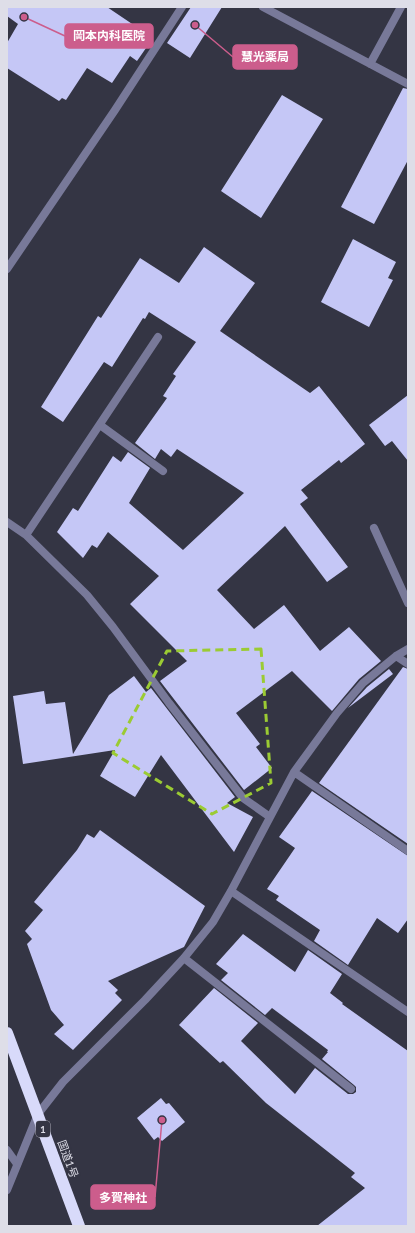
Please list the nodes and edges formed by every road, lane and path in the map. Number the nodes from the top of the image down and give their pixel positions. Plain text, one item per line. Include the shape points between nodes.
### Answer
1 (182, 7) edge
2 (263, 7) edge
3 (401, 7) edge
4 (370, 64) junction
5 (408, 84) edge
6 (7, 269) edge
7 (158, 337) dead end
8 (100, 425) junction
9 (163, 471) dead end
10 (7, 522) edge
11 (374, 528) dead end
12 (26, 535) junction
13 (408, 603) edge
14 (408, 650) edge
15 (396, 656) junction
16 (408, 664) edge
17 (294, 772) junction
18 (270, 817) junction
19 (408, 851) edge
20 (231, 891) junction
21 (184, 958) junction
22 (408, 1012) edge
23 (7, 1033) edge
24 (351, 1089) dead end
25 (38, 1114) junction
26 (7, 1150) edge
27 (17, 1164) junction
28 (7, 1190) edge
29 (79, 1226) edge

1 - 6 street
2 - 4 street
3 - 4 street
4 - 5 street
7 - 8 street
8 - 9 street
8 - 12 street
10 - 12 street
11 - 13 street
12 - 18 street via 68,575 113,627 168,703 243,798
14 - 15 street
15 - 16 street
15 - 17 street via 363,683 336,713
17 - 18 street
17 - 19 street
18 - 20 street
20 - 21 street via 213,922
20 - 22 street
21 - 24 street
21 - 25 street via 63,1082
23 - 25 highway, 国道1号 / 1
25 - 27 street
25 - 29 highway, 国道1号 / 1
26 - 27 street
27 - 28 street

